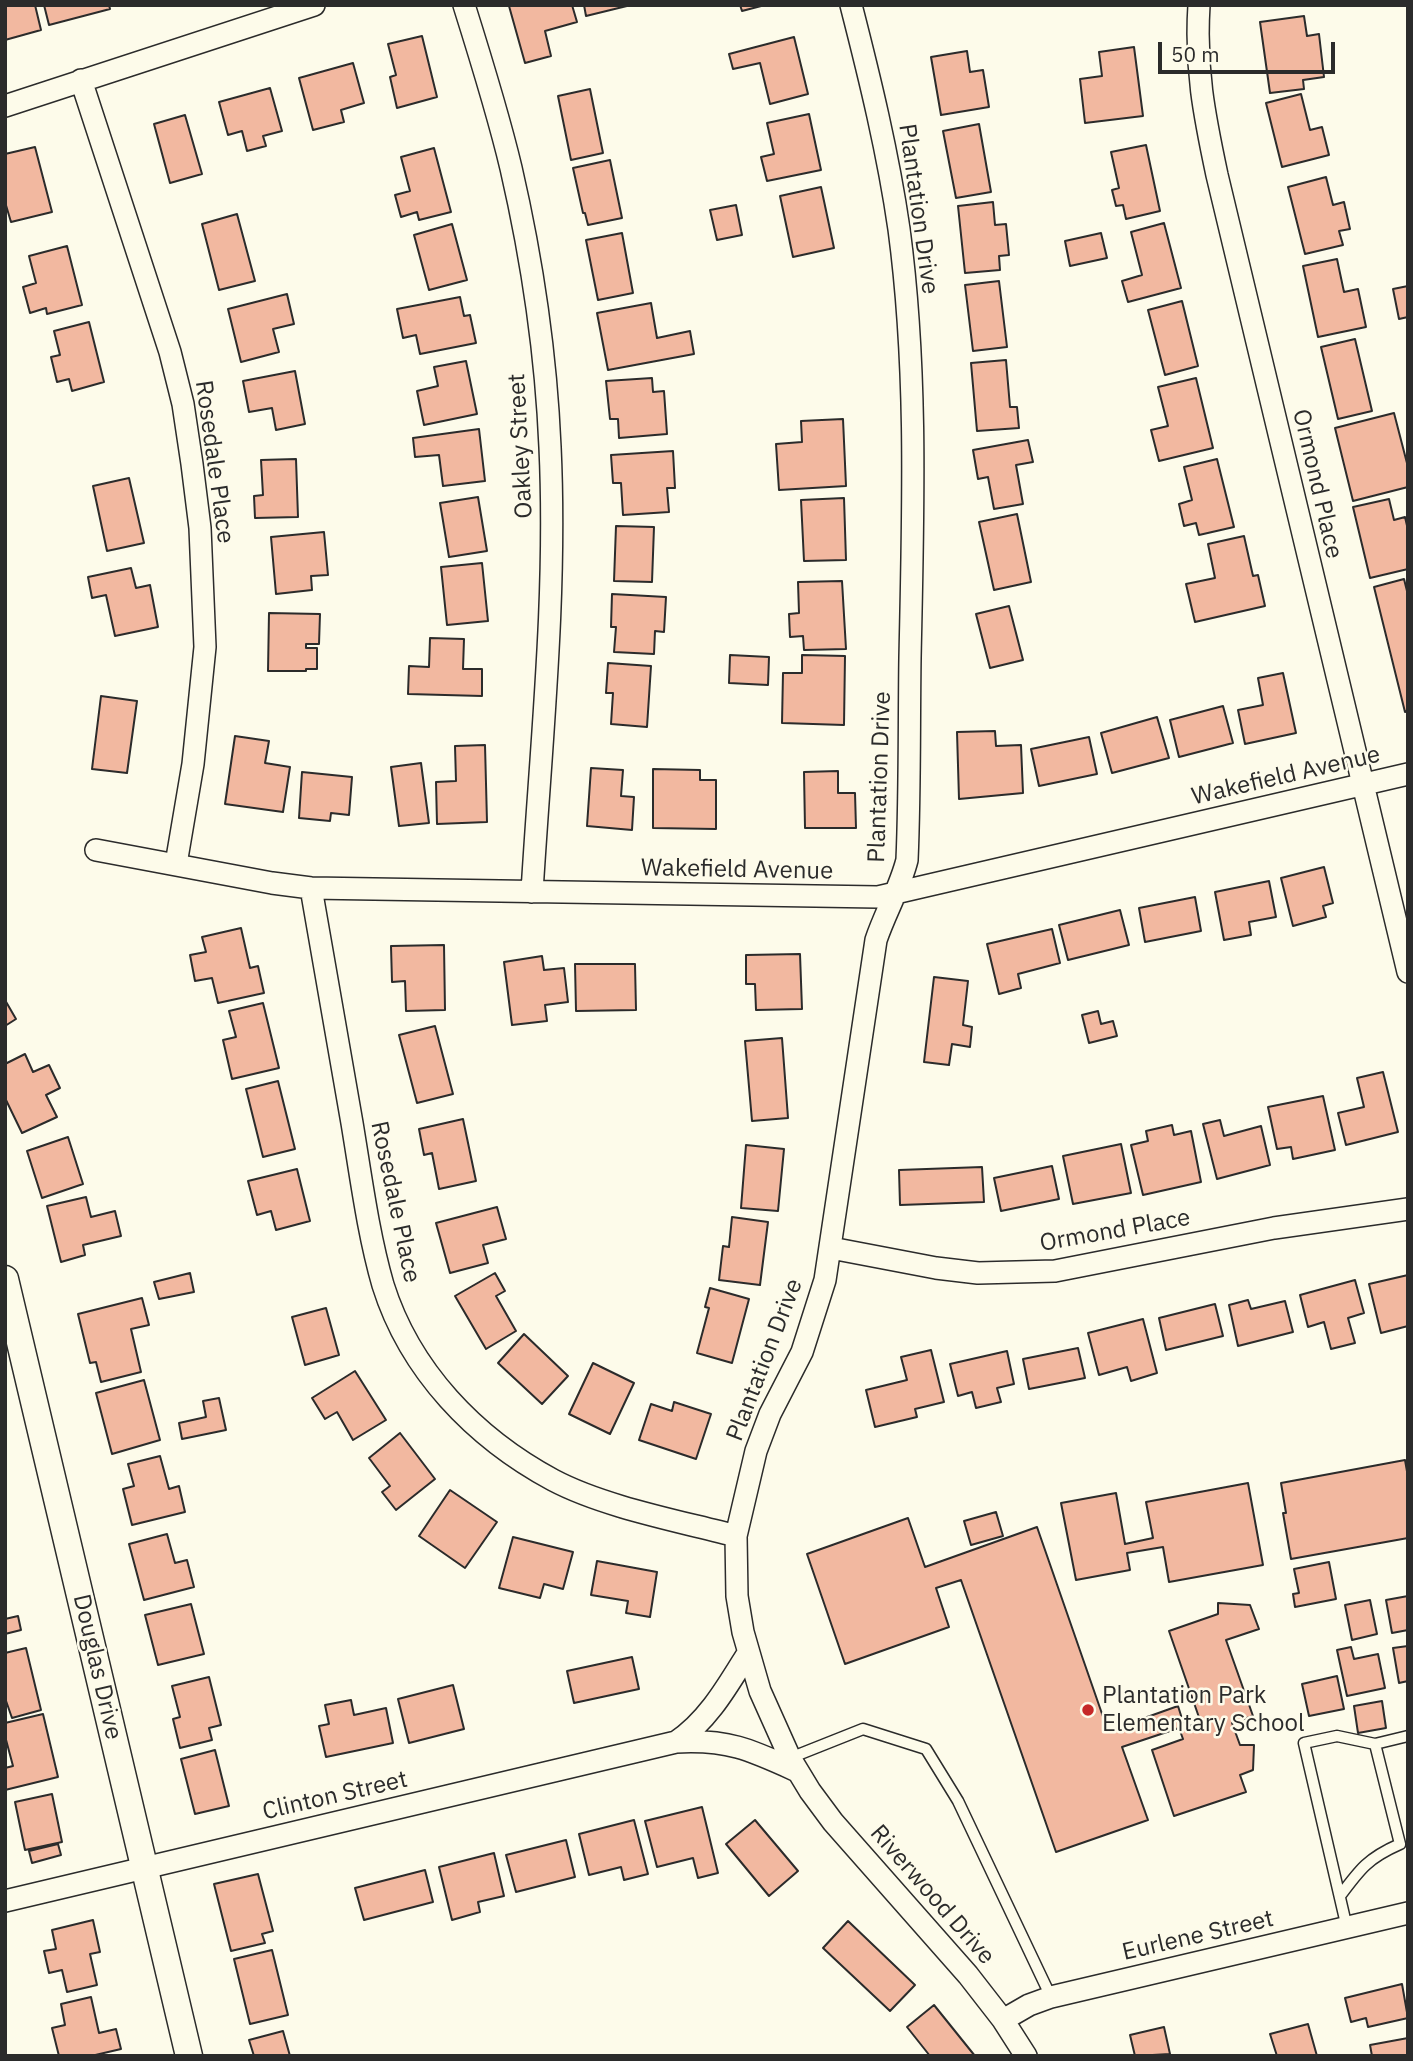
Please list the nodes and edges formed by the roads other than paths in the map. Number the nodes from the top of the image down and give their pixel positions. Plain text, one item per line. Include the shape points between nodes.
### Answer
1 (314, 5) edge
2 (464, 5) edge
3 (851, 5) edge
4 (1199, 5) edge
5 (81, 80) junction
6 (5, 106) edge
7 (1408, 774) edge
8 (1362, 785) junction
9 (96, 850) dead end
10 (176, 864) junction
11 (311, 888) junction
12 (532, 892) junction
13 (895, 894) junction
14 (1408, 972) edge
15 (1408, 1209) edge
16 (831, 1248) junction
17 (5, 1279) edge
18 (736, 1536) junction
19 (748, 1653) junction
20 (1408, 1736) edge
21 (676, 1742) junction
22 (1375, 1744) junction
23 (793, 1764) junction
24 (1404, 1843) edge
25 (144, 1868) junction
26 (1340, 1896) junction
27 (5, 1901) edge
28 (1408, 1913) edge
29 (1347, 1927) junction
30 (1051, 1997) junction
31 (1003, 2020) junction
32 (189, 2056) edge
33 (1026, 2056) edge

1 - 5 street
2 - 12 street, Oakley Street via 523,223 550,445 550,595
3 - 13 street, Plantation Drive via 899,230 913,408 908,839 907,860
4 - 8 street, Ormond Place via 1202,105
5 - 6 street
5 - 10 street, Rosedale Place via 170,352 194,477 205,647 193,764
7 - 8 street, Wakefield Avenue
8 - 13 street, Wakefield Avenue
8 - 14 street, Ormond Place
9 - 10 street, Wakefield Avenue
10 - 11 street, Wakefield Avenue
11 - 12 street, Wakefield Avenue
11 - 18 street, Rosedale Place via 381,1273 396,1317 431,1378 478,1429 553,1480 603,1500
12 - 13 street, Wakefield Avenue via 859,898
13 - 16 street, Plantation Drive via 876,940
15 - 16 street, Ormond Place via 1274,1228 1043,1272 978,1273
16 - 18 street, Plantation Drive via 802,1352 756,1451
17 - 25 street, Douglas Drive
18 - 19 street, Plantation Drive via 737,1596
19 - 21 street, Clinton Street via 704,1718
19 - 23 street, Plantation Drive
20 - 22 lane
21 - 23 street, Clinton Street via 725,1743
21 - 25 street, Clinton Street
22 - 24 lane
22 - 26 lane via 1337,1736 1304,1743
23 - 30 lane via 863,1729 926,1749 958,1801
23 - 31 street, Riverwood Drive via 833,1822
24 - 26 lane via 1376,1854
25 - 27 street, Clinton Street
25 - 32 street, Douglas Drive
26 - 29 lane
28 - 29 street, Eurlene Street
29 - 30 street, Eurlene Street
30 - 31 street, Eurlene Street
31 - 33 street, Riverwood Drive

